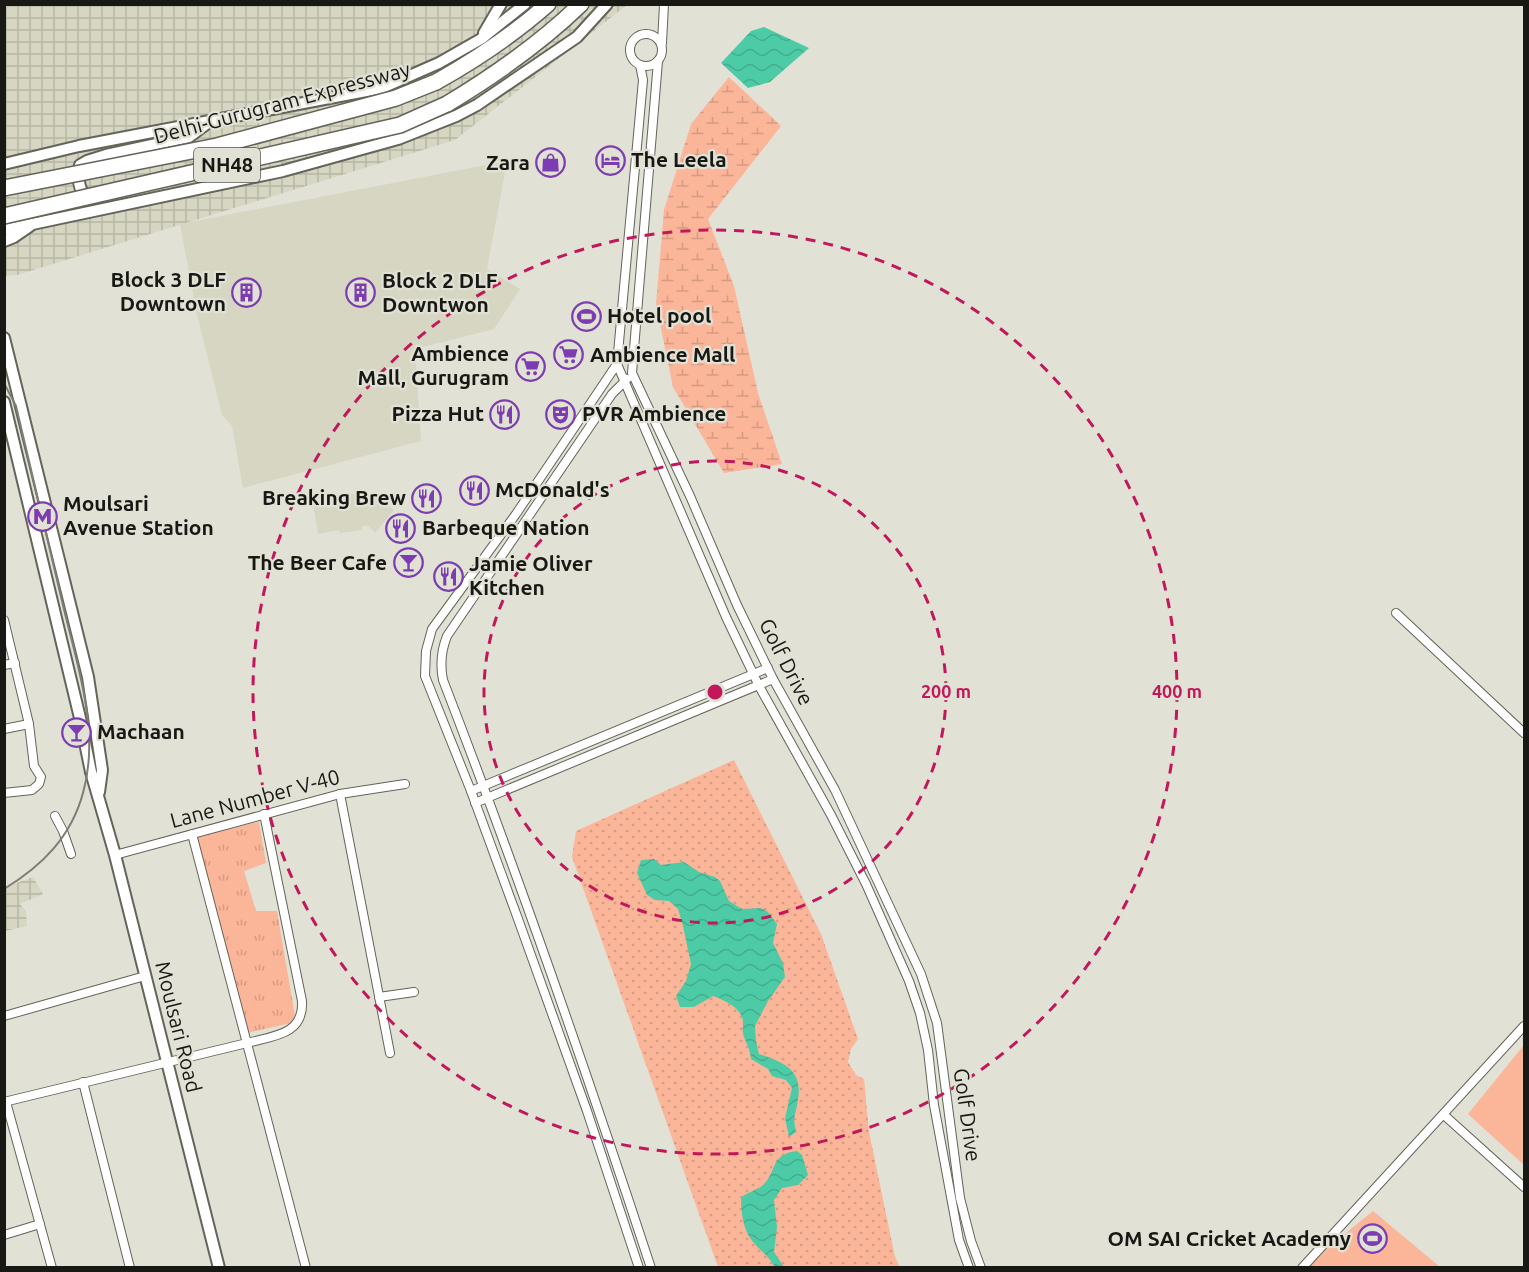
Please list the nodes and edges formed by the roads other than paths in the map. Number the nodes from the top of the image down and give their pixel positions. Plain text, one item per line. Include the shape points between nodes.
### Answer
1 (501, 4) edge
2 (525, 4) edge
3 (548, 4) edge
4 (581, 4) edge
5 (607, 4) edge
6 (664, 4) edge
7 (481, 39) junction
8 (662, 44) junction
9 (658, 61) junction
10 (640, 65) junction
11 (210, 121) junction
12 (4, 164) edge
13 (4, 188) edge
14 (108, 208) junction
15 (4, 216) edge
16 (36, 223) junction
17 (4, 230) edge
18 (4, 241) edge
19 (4, 338) edge
20 (616, 364) junction
21 (632, 373) junction
22 (625, 382) junction
23 (4, 402) edge
24 (720, 566) junction
25 (705, 571) junction
26 (1396, 613) dead end
27 (4, 620) edge
28 (15, 663) junction
29 (4, 665) edge
30 (768, 668) junction
31 (753, 674) junction
32 (773, 680) junction
33 (759, 686) junction
34 (29, 724) junction
35 (4, 729) edge
36 (1524, 733) edge
37 (405, 784) dead end
38 (484, 786) junction
39 (471, 791) junction
40 (4, 793) edge
41 (340, 794) junction
42 (99, 795) junction
43 (489, 798) junction
44 (476, 803) junction
45 (264, 814) junction
46 (55, 816) dead end
47 (192, 834) junction
48 (71, 854) dead end
49 (115, 855) junction
50 (530, 915) junction
51 (518, 919) junction
52 (145, 976) junction
53 (414, 992) dead end
54 (379, 997) junction
55 (4, 1016) edge
56 (1524, 1026) edge
57 (247, 1043) junction
58 (390, 1053) dead end
59 (167, 1063) junction
60 (83, 1082) junction
61 (5, 1102) edge
62 (946, 1102) junction
63 (934, 1105) junction
64 (598, 1107) junction
65 (587, 1111) junction
66 (1444, 1115) junction
67 (1524, 1187) edge
68 (40, 1224) junction
69 (4, 1235) edge
70 (52, 1268) edge
71 (130, 1268) edge
72 (219, 1268) edge
73 (306, 1268) edge
74 (639, 1268) edge
75 (651, 1268) edge
76 (969, 1268) edge
77 (981, 1268) edge
78 (1302, 1268) edge

1 - 7 main road
2 - 7 main road
3 - 13 highway, Delhi-Gurugram Expressway / NH48, bridge via 478,59 396,98 217,146
4 - 15 highway, Delhi-Gurugram Expressway / NH48, bridge via 515,61 447,104 400,125
5 - 14 main road via 577,37 477,105 440,122 398,139 283,171
6 - 8 street
7 - 11 main road via 382,88
8 - 9 street
8 - 10 street via 651,34 634,39 630,53
9 - 10 street
9 - 21 street
10 - 20 street via 643,80
11 - 12 main road
11 - 14 main road via 189,137 83,163 78,170 81,192 91,203
14 - 16 main road
16 - 17 main road
16 - 18 main road
19 - 42 main road, Moulsari Road via 88,677 102,771
20 - 22 street, Golf Drive
20 - 39 street via 516,514 430,633 425,676
21 - 22 street
21 - 24 street, Golf Drive
22 - 25 street, Golf Drive
22 - 38 street via 612,394 443,644 443,680
23 - 42 main road, Moulsari Road
24 - 25 street
24 - 30 street, Golf Drive
25 - 31 street, Golf Drive
26 - 36 street
27 - 28 street
28 - 29 street
28 - 34 street
30 - 31 street
30 - 32 street, Golf Drive
31 - 33 street, Golf Drive
31 - 38 street
32 - 33 street
32 - 62 street, Golf Drive via 835,790 918,966 937,1023
33 - 43 street
33 - 63 street, Golf Drive via 866,884 909,981 921,1013
34 - 35 street
34 - 40 street via 39,784 32,790
37 - 41 street, Lane Number V-40
38 - 39 street
38 - 43 street
39 - 44 street
41 - 45 street, Lane Number V-40
41 - 54 street
42 - 49 main road, Moulsari Road
43 - 44 street
43 - 50 street
44 - 51 street
45 - 47 street, Lane Number V-40
45 - 57 street via 303,1010 295,1027
46 - 48 street
47 - 49 street, Lane Number V-40
47 - 57 street
49 - 52 main road, Moulsari Road
50 - 51 street
50 - 64 street
51 - 65 street
52 - 55 street
52 - 59 main road, Moulsari Road
53 - 54 street
54 - 58 street
56 - 66 street
57 - 59 street
57 - 73 street
59 - 60 street
59 - 72 main road, Moulsari Road
60 - 61 street
60 - 71 street
61 - 68 street
62 - 63 street
62 - 77 street, Golf Drive via 966,1222
63 - 76 street, Golf Drive via 959,1240
64 - 65 street
64 - 75 street
65 - 74 street
66 - 67 street
66 - 78 street
68 - 69 street
68 - 70 street

